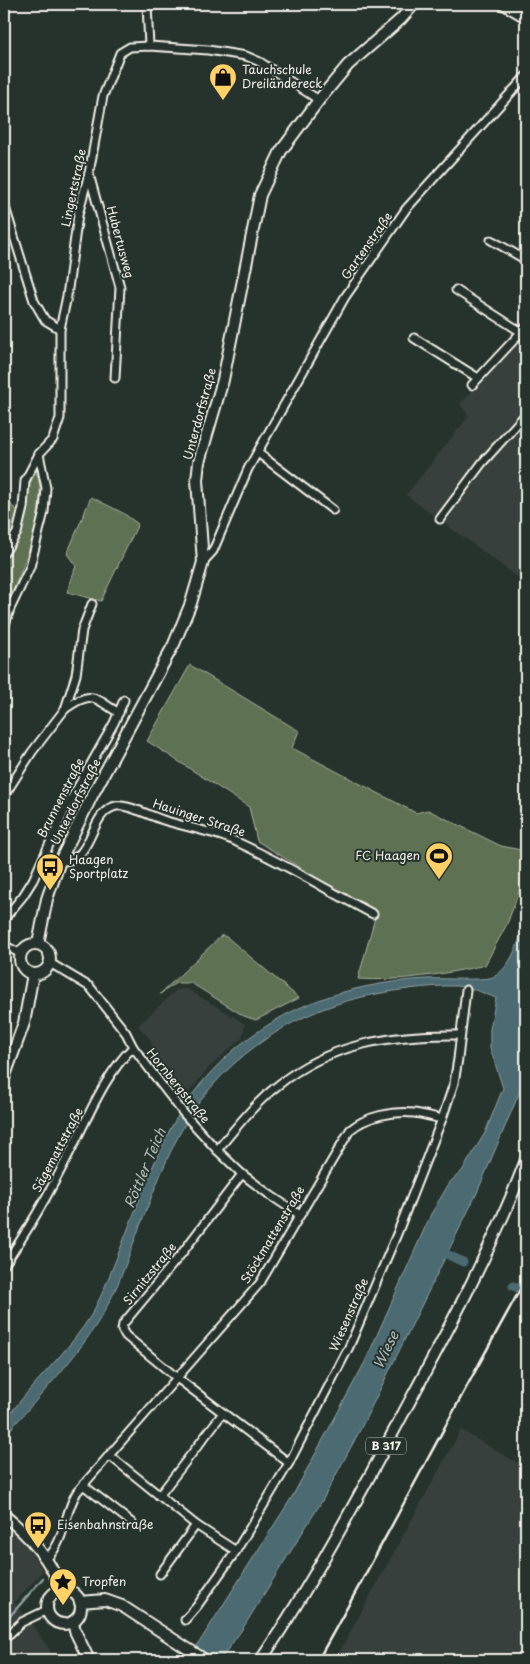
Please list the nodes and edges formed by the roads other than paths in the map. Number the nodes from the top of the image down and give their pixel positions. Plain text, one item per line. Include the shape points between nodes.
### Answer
1 (147, 4) edge
2 (414, 4) edge
3 (504, 4) edge
4 (526, 17) edge
5 (149, 46) junction
6 (526, 76) edge
7 (319, 100) junction
8 (89, 174) junction
9 (4, 204) edge
10 (491, 240) dead end
11 (526, 260) edge
12 (456, 290) dead end
13 (60, 329) junction
14 (524, 329) edge
15 (414, 338) dead end
16 (115, 378) dead end
17 (478, 378) junction
18 (472, 385) dead end
19 (526, 414) edge
20 (258, 453) junction
21 (39, 454) junction
22 (333, 510) dead end
23 (440, 519) dead end
24 (4, 553) edge
25 (203, 562) junction
26 (92, 604) dead end
27 (4, 628) edge
28 (124, 700) dead end
29 (64, 709) junction
30 (119, 713) junction
31 (4, 796) edge
32 (60, 861) junction
33 (373, 914) dead end
34 (4, 919) edge
35 (38, 944) junction
36 (4, 945) edge
37 (21, 954) junction
38 (50, 963) junction
39 (33, 974) junction
40 (466, 990) dead end
41 (460, 1035) junction
42 (133, 1047) junction
43 (4, 1078) edge
44 (442, 1119) junction
45 (217, 1150) junction
46 (526, 1160) edge
47 (242, 1174) junction
48 (300, 1215) junction
49 (4, 1265) edge
50 (178, 1378) junction
51 (223, 1413) junction
52 (109, 1455) junction
53 (289, 1463) junction
54 (83, 1484) junction
55 (159, 1496) junction
56 (4, 1515) edge
57 (132, 1523) dead end
58 (196, 1525) junction
59 (236, 1551) junction
60 (47, 1558) junction
61 (160, 1574) dead end
62 (61, 1590) junction
63 (80, 1602) junction
64 (47, 1610) junction
65 (184, 1620) dead end
66 (73, 1622) junction
67 (4, 1639) edge
68 (89, 1660) edge
69 (205, 1660) edge
70 (261, 1660) edge

1 - 5 street
2 - 7 street, Unterdorfstraße via 348,65
3 - 4 street
5 - 7 street, Lingertstraße via 246,56
5 - 8 street, Lingertstraße via 130,47 116,60 104,96
6 - 20 street, Gartenstraße via 406,209 345,297
7 - 25 street, Unterdorfstraße via 281,151 260,195 223,380 199,462
8 - 13 street, Lingertstraße via 78,215
8 - 16 street, Hubertusweg via 120,287
9 - 13 street via 34,301 45,320
10 - 11 street
12 - 14 street
13 - 21 street, Lingertstraße via 60,418 53,438
14 - 17 street
15 - 17 street
17 - 18 street
19 - 23 street via 482,463
20 - 22 street
20 - 25 street, Gartenstraße via 213,551
21 - 24 street, Lingertstraße via 25,481 17,533
21 - 27 street via 46,488 44,512 30,567
25 - 32 street, Unterdorfstraße via 174,644
26 - 29 street via 82,630 76,675
28 - 30 street
29 - 30 street via 79,699 90,697
29 - 31 street
30 - 34 street, Brunnenstraße via 66,808 33,880
32 - 33 street, Hauinger Straße via 69,862 78,857 108,810 116,806 126,807 238,842
32 - 35 street, Unterdorfstraße via 47,899
35 - 37 street via 31,944
35 - 38 street via 48,951
36 - 37 street
37 - 39 street via 22,966
38 - 39 street via 40,973
38 - 42 street, Hornbergstraße via 90,987
39 - 43 street via 24,1023
40 - 41 street, Wiesenstraße
41 - 44 street, Wiesenstraße via 454,1083
41 - 45 street via 428,1034 372,1041 323,1057 277,1086
42 - 45 street, Hornbergstraße via 177,1105
42 - 49 street, Sägemattstraße via 120,1060 100,1092 59,1174
44 - 48 street, Stöckmattenstraße via 400,1113 355,1126
44 - 53 street, Wiesenstraße via 349,1347
45 - 47 street, Hornbergstraße
46 - 70 street, B 317 via 493,1238 385,1448
47 - 48 street, Hornbergstraße
47 - 50 street, Sirnitzstraße via 123,1324 126,1336
48 - 50 street, Stöckmattenstraße via 260,1283
50 - 51 street
50 - 52 street, Stöckmattenstraße
51 - 53 street
51 - 55 street
52 - 54 street, Stöckmattenstraße
52 - 55 street
53 - 59 street, Wiesenstraße
54 - 57 street
54 - 60 street, Stöckmattenstraße via 71,1501 57,1548
55 - 58 street
56 - 60 street
58 - 59 street
58 - 61 street
59 - 65 street, Wiesenstraße
60 - 62 street
62 - 63 street via 72,1592
62 - 64 street via 50,1597
63 - 66 street via 80,1613
63 - 69 street via 105,1600 122,1606
64 - 66 street via 56,1623
64 - 67 street via 22,1622
66 - 68 street

